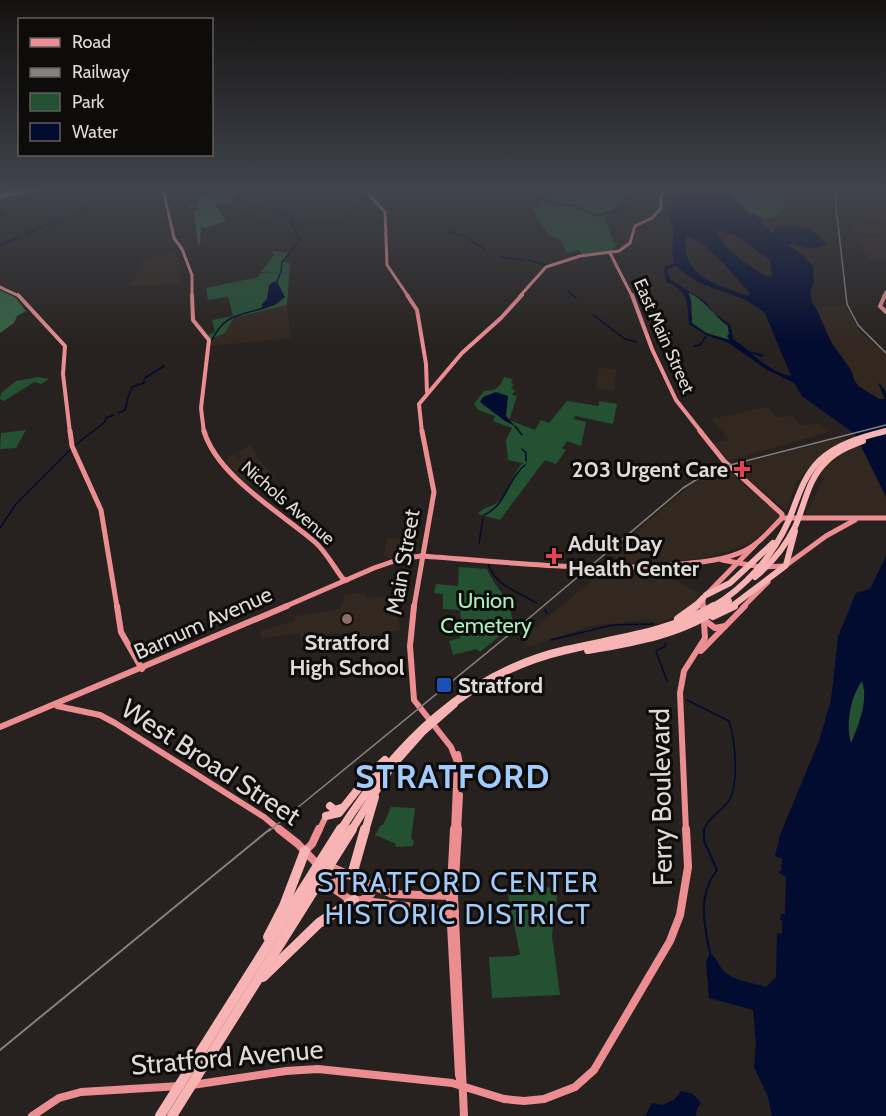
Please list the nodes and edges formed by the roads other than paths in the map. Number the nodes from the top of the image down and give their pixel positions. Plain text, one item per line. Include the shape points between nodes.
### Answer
1 (176, 241) edge
2 (386, 241) edge
3 (629, 241) edge
4 (611, 255) junction
5 (0, 288) edge
6 (886, 292) edge
7 (886, 312) edge
8 (65, 347) joint
9 (427, 392) junction
10 (886, 433) edge
11 (770, 503) junction
12 (792, 518) junction
13 (818, 518) junction
14 (856, 518) junction
15 (886, 518) edge
16 (829, 534) junction
17 (754, 547) junction
18 (421, 556) junction
19 (720, 560) junction
20 (741, 561) junction
21 (759, 564) junction
22 (785, 566) junction
23 (732, 570) junction
24 (346, 580) junction
25 (705, 596) junction
26 (705, 617) junction
27 (726, 625) junction
28 (602, 643) junction
29 (697, 653) junction
30 (142, 669) junction
31 (57, 706) junction
32 (433, 721) junction
33 (0, 727) edge
34 (390, 761) junction
35 (330, 806) dead end
36 (343, 807) junction
37 (326, 816) joint
38 (305, 851) junction
39 (352, 875) junction
40 (365, 882) junction
41 (336, 888) junction
42 (452, 896) junction
43 (358, 900) junction
44 (453, 912) junction
45 (228, 1018) junction
46 (462, 1085) junction
47 (571, 1090) joint
48 (180, 1093) junction
49 (32, 1116) edge
50 (160, 1116) edge
51 (172, 1116) edge
52 (464, 1116) edge

1 - 24 main road, Nichols Avenue via 192,274 193,321 209,340 201,408 206,438 237,481 313,540
2 - 9 main road via 387,265 417,310
3 - 4 main road
4 - 9 main road, Main Street via 580,256 546,267
4 - 11 main road, East Main Street via 632,294 676,400 724,461
5 - 8 main road via 16,294
6 - 7 main road via 880,307
8 - 30 main road via 63,374 72,448 101,510 121,632
9 - 18 main road, Main Street via 418,408 434,494
10 - 12 highway via 844,450 811,474
11 - 12 main road, East Main Street
11 - 12 main road, East Main Street
12 - 13 main road
12 - 17 main road
12 - 21 highway
12 - 21 highway via 786,543
12 - 22 highway via 795,532
13 - 14 main road
13 - 16 main road via 831,525
14 - 15 main road
14 - 16 main road, Ferry Boulevard
16 - 22 main road, Ferry Boulevard
17 - 19 main road
17 - 20 main road
17 - 21 main road via 745,558
18 - 19 main road, Barnum Avenue via 598,568 660,568
18 - 24 main road, Barnum Avenue via 396,560
18 - 32 main road, Main Street via 411,632 411,680 414,700
19 - 20 main road
19 - 23 main road via 731,565
20 - 21 main road
20 - 23 main road
21 - 22 main road
21 - 25 highway
21 - 26 highway
22 - 26 highway via 737,604
22 - 27 main road, Ferry Boulevard
23 - 25 main road
24 - 30 main road, Barnum Avenue
25 - 26 main road, Ferry Boulevard
25 - 28 highway via 684,616
26 - 27 main road via 715,628
26 - 28 highway
26 - 29 main road, Ferry Boulevard via 705,638
26 - 32 highway via 649,639 565,654 526,666 480,687
27 - 29 main road, Ferry Boulevard
28 - 32 highway via 549,654 505,669 463,692
29 - 47 main road, Ferry Boulevard via 684,671 680,693 688,867 680,915 663,956 603,1058
30 - 31 main road, Barnum Avenue
31 - 33 main road, Barnum Avenue
31 - 38 main road, West Broad Street via 108,719 260,814
32 - 34 highway
32 - 34 highway via 411,736
32 - 42 main road, Main Street via 457,759
34 - 36 highway
34 - 39 highway via 370,809
34 - 45 highway
35 - 36 highway via 335,810
36 - 37 highway via 336,815
37 - 38 main road
38 - 39 main road, West Broad Street
38 - 41 main road, West Broad Street via 326,871
38 - 45 highway via 278,919
39 - 40 main road, West Broad Street
39 - 41 main road via 340,878
40 - 42 main road, West Broad Street via 397,895
40 - 43 main road via 371,893
41 - 43 main road, West Broad Street via 343,896
42 - 44 main road, Main Street
43 - 44 main road, West Broad Street
43 - 45 highway via 342,905 334,917 270,969
44 - 46 main road, Main Street
45 - 48 highway
46 - 47 main road, Stratford Avenue via 518,1100 544,1099
46 - 49 main road, Stratford Avenue via 305,1069 221,1083 81,1092 54,1101
46 - 52 main road, Main Street
48 - 50 highway
48 - 51 highway

